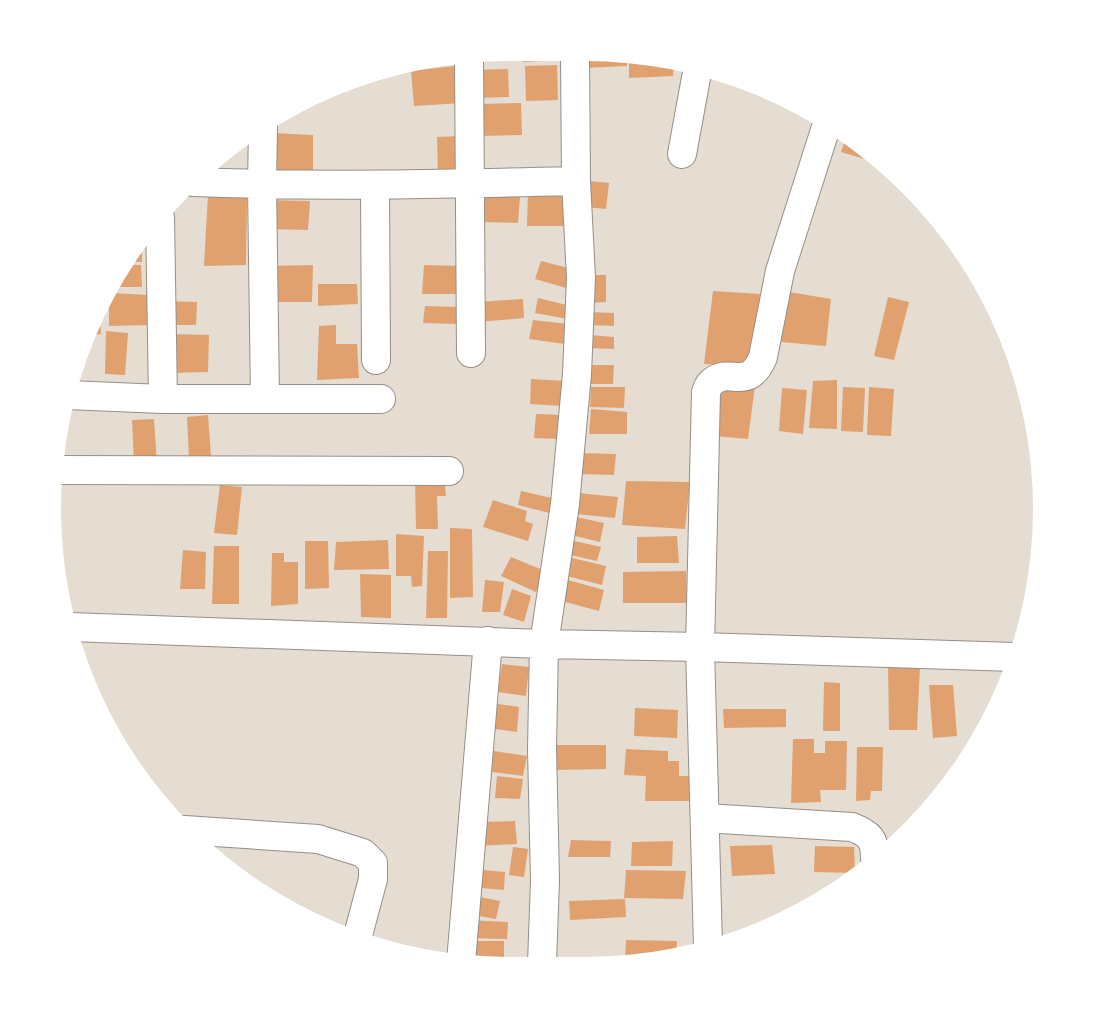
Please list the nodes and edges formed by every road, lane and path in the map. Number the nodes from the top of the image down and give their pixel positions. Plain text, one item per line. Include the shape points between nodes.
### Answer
1 (576, 61) edge
2 (469, 63) edge
3 (696, 76) edge
4 (825, 131) edge
5 (263, 135) edge
6 (682, 154) dead end
7 (576, 181) junction
8 (203, 182) edge
9 (470, 183) junction
10 (262, 185) junction
11 (375, 185) junction
12 (160, 228) edge
13 (471, 353) dead end
14 (376, 360) dead end
15 (76, 396) edge
16 (265, 398) junction
17 (163, 399) junction
18 (381, 399) dead end
19 (63, 470) edge
20 (449, 471) dead end
21 (78, 627) edge
22 (488, 641) junction
23 (544, 644) junction
24 (700, 647) junction
25 (1004, 656) edge
26 (705, 818) junction
27 (197, 831) edge
28 (875, 850) edge
29 (359, 931) edge
30 (708, 939) edge
31 (462, 954) edge
32 (542, 957) edge

1 - 7 street
2 - 9 street
3 - 6 street
4 - 24 street via 780,271 758,369 746,377 720,378 711,382 706,392
5 - 10 street
7 - 9 street
7 - 23 street via 581,278 577,374 565,504
8 - 10 street
9 - 11 street
9 - 13 street
10 - 11 street
10 - 16 street
11 - 14 street
12 - 17 street
15 - 17 street
16 - 17 street
16 - 18 street
19 - 20 street
21 - 22 street
22 - 23 street
22 - 31 street
23 - 24 street
23 - 32 street
24 - 25 street
24 - 26 street
26 - 28 street via 852,827 867,832
26 - 30 street
27 - 29 street via 318,839 363,853 373,863 373,879

